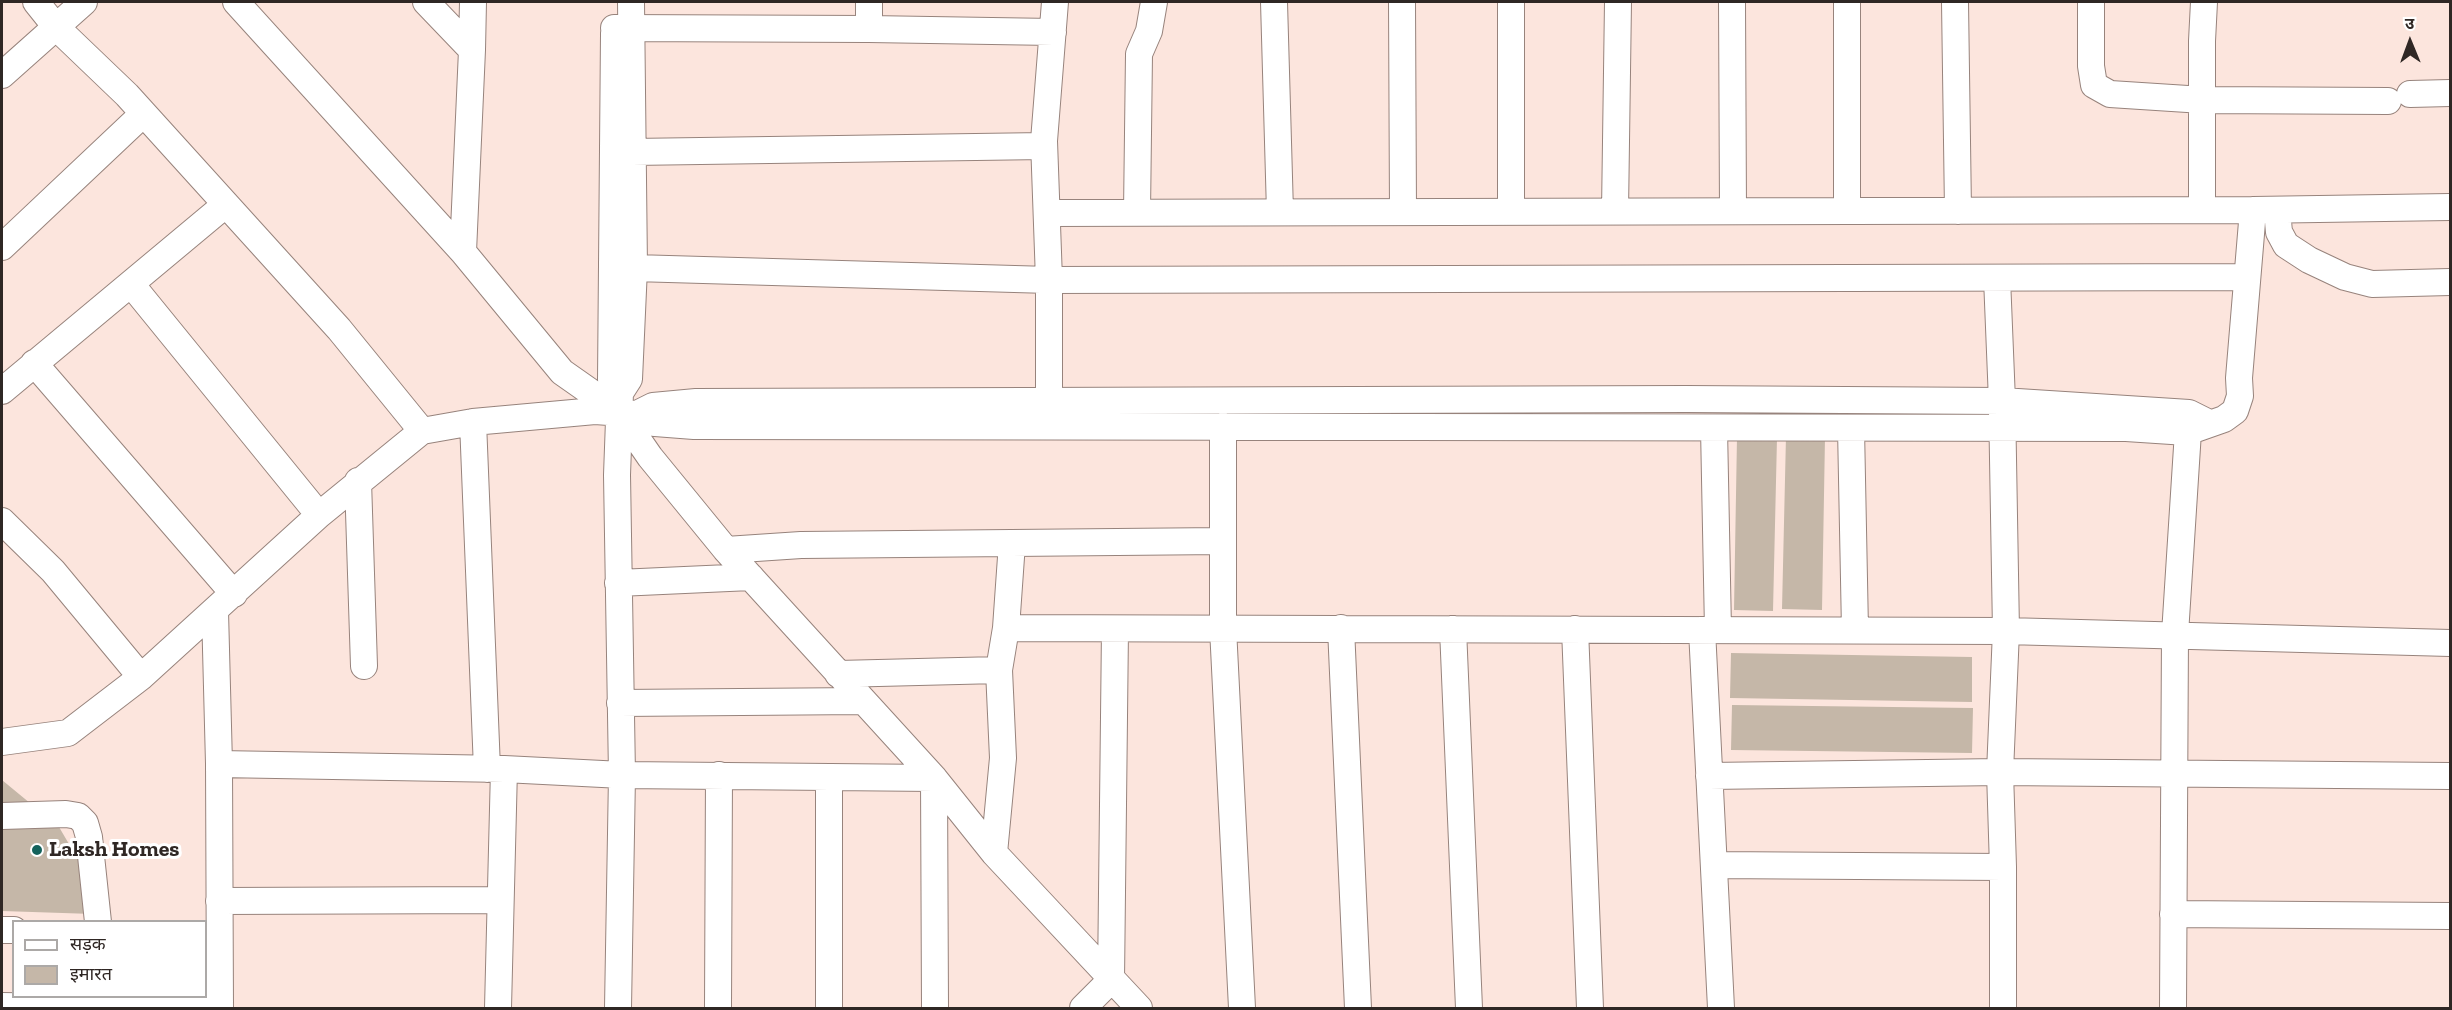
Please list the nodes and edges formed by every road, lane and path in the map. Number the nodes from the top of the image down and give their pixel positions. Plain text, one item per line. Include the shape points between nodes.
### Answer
1 (36, 2) edge
2 (84, 2) edge
3 (236, 2) edge
4 (426, 2) edge
5 (473, 2) edge
6 (614, 2) edge
7 (631, 2) edge
8 (869, 2) edge
9 (1055, 2) edge
10 (1154, 2) edge
11 (1274, 2) edge
12 (1402, 2) edge
13 (1511, 2) edge
14 (1618, 2) edge
15 (1732, 2) edge
16 (1847, 2) edge
17 (1955, 2) edge
18 (2091, 2) edge
19 (2204, 2) edge
20 (57, 27) junction
21 (622, 28) junction
22 (869, 29) junction
23 (1053, 32) junction
24 (472, 50) junction
25 (2, 75) edge
26 (2451, 93) edge
27 (2203, 100) junction
28 (143, 114) junction
29 (1044, 146) junction
30 (632, 152) junction
31 (225, 205) junction
32 (2451, 207) edge
33 (2202, 210) junction
34 (2265, 210) junction
35 (1511, 211) junction
36 (1616, 211) junction
37 (1733, 211) junction
38 (1847, 211) junction
39 (1958, 211) junction
40 (1137, 212) junction
41 (1280, 212) junction
42 (1403, 212) junction
43 (1047, 213) junction
44 (2, 247) edge
45 (462, 252) junction
46 (634, 267) junction
47 (2247, 277) junction
48 (1997, 278) junction
49 (1049, 280) junction
50 (2451, 282) edge
51 (131, 284) junction
52 (34, 363) junction
53 (2, 392) edge
54 (1050, 400) junction
55 (2002, 401) junction
56 (625, 406) junction
57 (473, 422) junction
58 (2195, 422) junction
59 (1049, 426) junction
60 (1223, 426) junction
61 (1714, 428) junction
62 (1851, 428) junction
63 (2003, 428) junction
64 (422, 431) junction
65 (358, 481) junction
66 (320, 515) junction
67 (2, 520) edge
68 (1222, 541) junction
69 (1012, 543) junction
70 (726, 550) junction
71 (751, 578) junction
72 (618, 583) junction
73 (234, 594) junction
74 (215, 611) junction
75 (1006, 628) junction
76 (1223, 628) junction
77 (1341, 628) junction
78 (1115, 629) junction
79 (1453, 629) junction
80 (1575, 629) junction
81 (1710, 630) junction
82 (1855, 630) junction
83 (2006, 631) junction
84 (2175, 634) junction
85 (2451, 643) edge
86 (364, 666) dead end
87 (999, 670) junction
88 (838, 674) junction
89 (141, 677) junction
90 (862, 701) junction
91 (620, 703) junction
92 (7, 736) edge
93 (219, 764) junction
94 (495, 769) junction
95 (2000, 772) junction
96 (2174, 773) junction
97 (621, 775) junction
98 (719, 775) junction
99 (1709, 776) junction
100 (2451, 776) edge
101 (829, 777) junction
102 (934, 778) junction
103 (2, 816) edge
104 (994, 853) junction
105 (1714, 865) junction
106 (2003, 867) junction
107 (500, 900) junction
108 (219, 901) junction
109 (2174, 914) junction
110 (2451, 916) edge
111 (98, 920) edge
112 (213, 929) edge
113 (1112, 980) junction
114 (220, 1005) edge
115 (2, 1006) edge
116 (183, 1006) edge
117 (36, 1007) edge
118 (78, 1008) edge
119 (498, 1008) edge
120 (618, 1008) edge
121 (718, 1008) edge
122 (829, 1008) edge
123 (935, 1008) edge
124 (1083, 1008) edge
125 (1139, 1008) edge
126 (1242, 1008) edge
127 (1358, 1008) edge
128 (1469, 1008) edge
129 (1590, 1008) edge
130 (1721, 1008) edge
131 (2003, 1008) edge
132 (2173, 1008) edge

1 - 20 street
2 - 20 street
3 - 45 street
4 - 24 street
5 - 24 street
6 - 21 street
7 - 21 street
8 - 22 street
9 - 23 street
10 - 40 street via 1149,31 1139,54
11 - 41 street
12 - 42 street
13 - 35 street
14 - 36 street
15 - 37 street
16 - 38 street
17 - 39 street
18 - 27 street via 2094,85 2110,94
19 - 27 street
20 - 25 street
20 - 28 street
21 - 22 street
21 - 30 street
21 - 56 street via 611,380
22 - 23 street
23 - 29 street
24 - 45 street
26 - 27 street
27 - 33 street
28 - 31 street
28 - 44 street
29 - 30 street
29 - 43 street
30 - 46 street
31 - 51 street
31 - 64 street via 339,329
32 - 34 street
33 - 34 street
33 - 39 street
34 - 47 street
34 - 50 street via 2286,245 2345,277 2372,284
35 - 36 street
35 - 42 street
36 - 37 street
37 - 38 street
38 - 39 street
40 - 41 street
40 - 43 street
41 - 42 street
43 - 49 street
45 - 56 street via 562,372
46 - 49 street
46 - 56 street
47 - 48 street
47 - 58 street via 2240,396 2235,411 2224,419
48 - 49 street
48 - 55 street
49 - 54 street
51 - 52 street
51 - 66 street
52 - 53 street
52 - 73 street
54 - 55 street
54 - 56 street
54 - 59 street
55 - 58 street
55 - 63 street
56 - 57 street
56 - 59 street via 655,423 694,426
56 - 70 street via 650,457
56 - 72 street via 617,475
57 - 64 street
57 - 94 street
58 - 63 street via 2126,428
58 - 84 street
59 - 60 street
60 - 61 street
60 - 68 street
61 - 62 street
61 - 81 street
62 - 63 street
62 - 82 street
63 - 83 street
64 - 65 street
65 - 66 street
65 - 86 street
66 - 73 street
67 - 89 street via 53,571
68 - 69 street
68 - 76 street
69 - 70 street via 801,545
69 - 75 street
70 - 71 street
71 - 72 street
71 - 88 street
72 - 91 street
73 - 74 street
74 - 89 street
74 - 93 street
75 - 78 street
75 - 87 street
76 - 77 street
76 - 78 street
76 - 126 street
77 - 79 street
77 - 127 street
78 - 113 street
79 - 80 street
79 - 128 street
80 - 81 street
80 - 129 street
81 - 82 street
81 - 99 street
82 - 83 street
83 - 84 street
83 - 95 street
84 - 85 street
84 - 96 street
87 - 88 street
87 - 104 street via 1003,758
88 - 90 street
89 - 92 street via 68,733
90 - 91 street
90 - 102 street
91 - 97 street
93 - 94 street
93 - 108 street
94 - 97 street
94 - 107 street
95 - 96 street
95 - 99 street
95 - 106 street
96 - 100 street
96 - 109 street
97 - 98 street
97 - 120 street
98 - 101 street
98 - 121 street
99 - 105 street
101 - 102 street
101 - 122 street
102 - 104 street
102 - 123 street
103 - 111 street via 66,814 78,816 85,823
104 - 113 street
105 - 106 street
105 - 130 street
106 - 131 street
107 - 108 street
107 - 119 street
108 - 112 street
109 - 110 street
109 - 132 street
112 - 114 street
113 - 124 street
113 - 125 street
114 - 116 street
115 - 117 street
116 - 118 street
117 - 118 street

